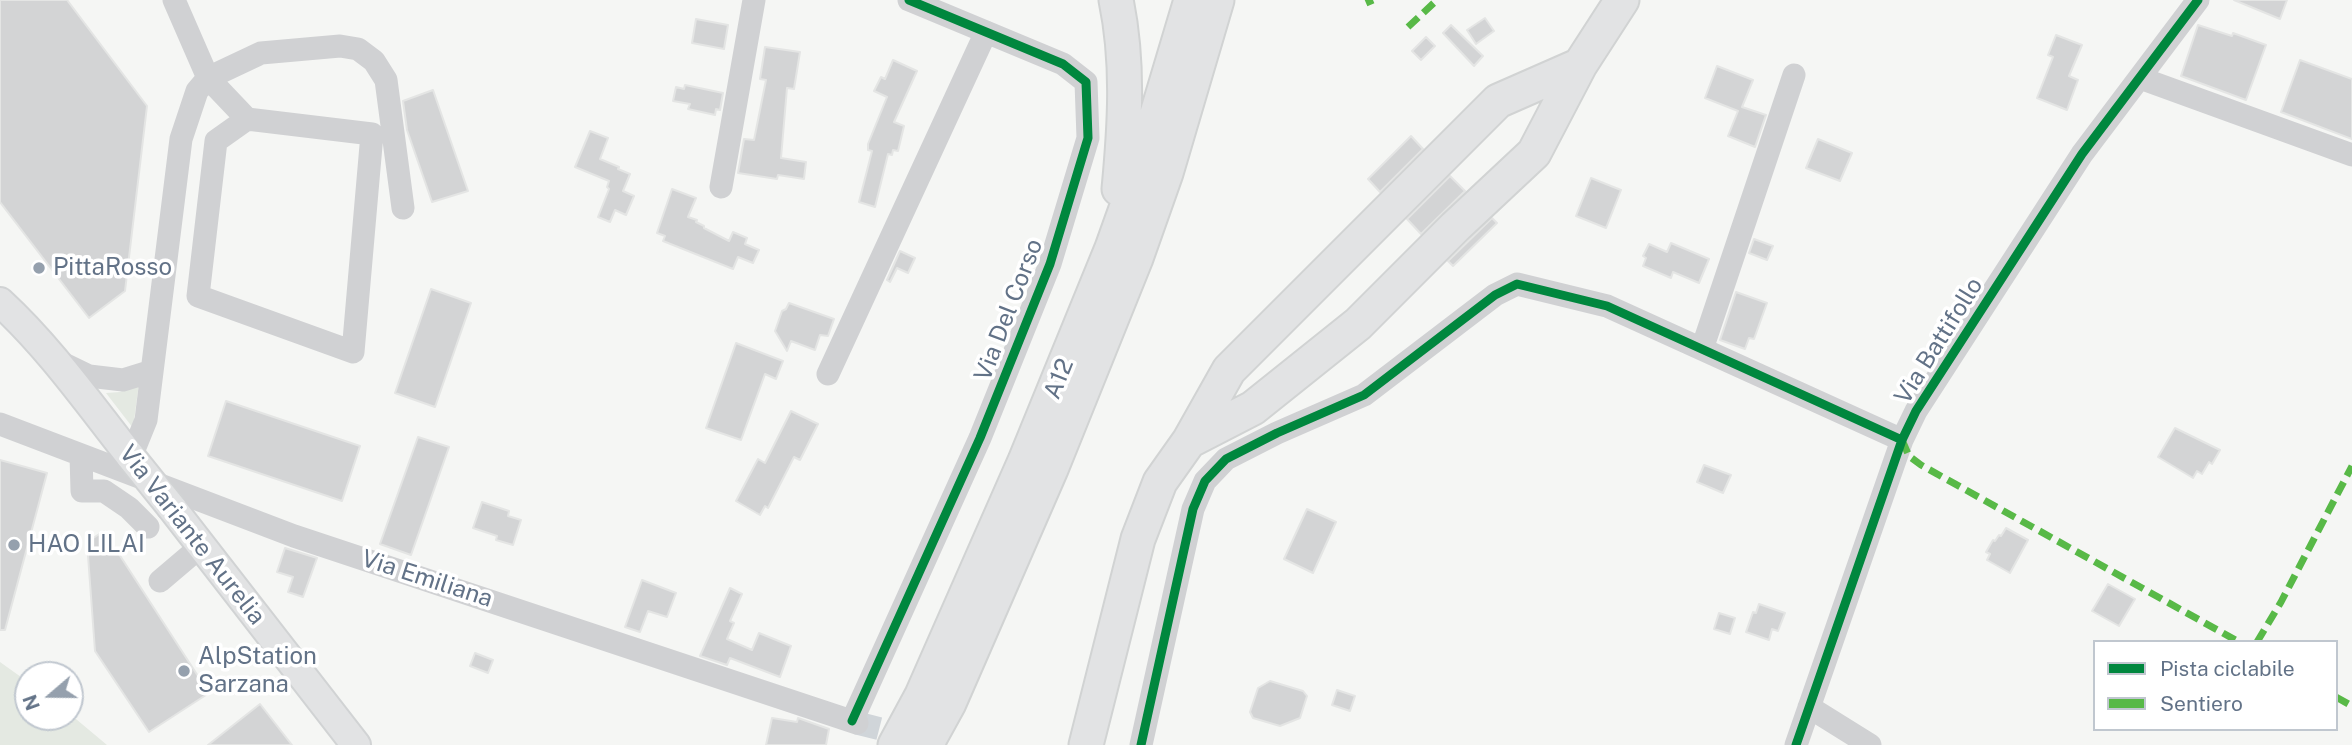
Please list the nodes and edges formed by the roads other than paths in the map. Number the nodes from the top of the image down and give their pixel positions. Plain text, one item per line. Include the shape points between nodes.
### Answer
1 (174, 0) edge
2 (754, 0) edge
3 (909, 0) edge
4 (1116, 0) edge
5 (1191, 0) edge
6 (1217, 0) edge
7 (1622, 0) edge
8 (2198, 0) edge
9 (986, 32) junction
10 (1580, 65) junction
11 (1794, 75) dead end
12 (208, 78) junction
13 (2140, 78) junction
14 (247, 119) junction
15 (2352, 155) edge
16 (721, 187) dead end
17 (403, 208) dead end
18 (1112, 248) junction
19 (0, 278) edge
20 (0, 302) edge
21 (26, 326) junction
22 (1702, 349) junction
23 (56, 360) junction
24 (152, 371) junction
25 (828, 374) dead end
26 (0, 424) edge
27 (1902, 440) junction
28 (1189, 441) junction
29 (81, 455) junction
30 (118, 461) junction
31 (148, 527) dead end
32 (201, 547) junction
33 (160, 581) dead end
34 (1809, 707) junction
35 (855, 722) joint
36 (356, 745) edge
37 (895, 745) edge
38 (926, 745) edge
39 (1086, 745) edge
40 (1141, 745) edge
41 (1796, 745) edge
42 (1870, 745) edge

1 - 12 street
2 - 16 street
3 - 9 street, Via Del Corso
4 - 18 highway via 1123,33 1125,131
5 - 18 highway, A12 / A12
6 - 38 highway, A12 / A12 via 1136,258 1051,469 949,703
7 - 10 highway
8 - 13 street, Via Battifollo
9 - 25 street
9 - 35 street, Via Del Corso via 1063,64 1086,82 1088,138 1050,264 985,426
10 - 28 highway via 1534,153 1359,324 1253,408
10 - 28 highway via 1498,101 1229,370
11 - 22 street
12 - 14 street
12 - 17 street via 261,53 340,46 358,49 374,61 386,80
12 - 24 street via 197,91 181,139
13 - 15 street
13 - 27 street, Via Battifollo via 2074,165 1916,411
14 - 14 street via 372,134 353,352 198,296 216,141
18 - 37 highway, A12 / A12 via 1025,461 922,695
19 - 21 main road, Via Variante Aurelia
20 - 21 main road, Via Variante Aurelia
21 - 23 main road, Via Variante Aurelia
22 - 27 street
22 - 40 street via 1607,306 1517,284 1495,295 1364,395 1226,459 1205,481 1193,509
23 - 24 street via 89,376 123,380
23 - 30 main road, Via Variante Aurelia
24 - 30 street via 146,420
26 - 29 street, Via Emiliana
27 - 34 street, Via Battifollo
28 - 39 highway via 1160,482 1142,528
29 - 30 street, Via Emiliana
29 - 31 street via 82,491 104,491
30 - 32 main road, Via Variante Aurelia, bridge via 172,508
30 - 35 street, Via Emiliana via 294,536
32 - 33 street
32 - 36 main road, Via Variante Aurelia
34 - 41 street, Via Battifollo
34 - 42 street

